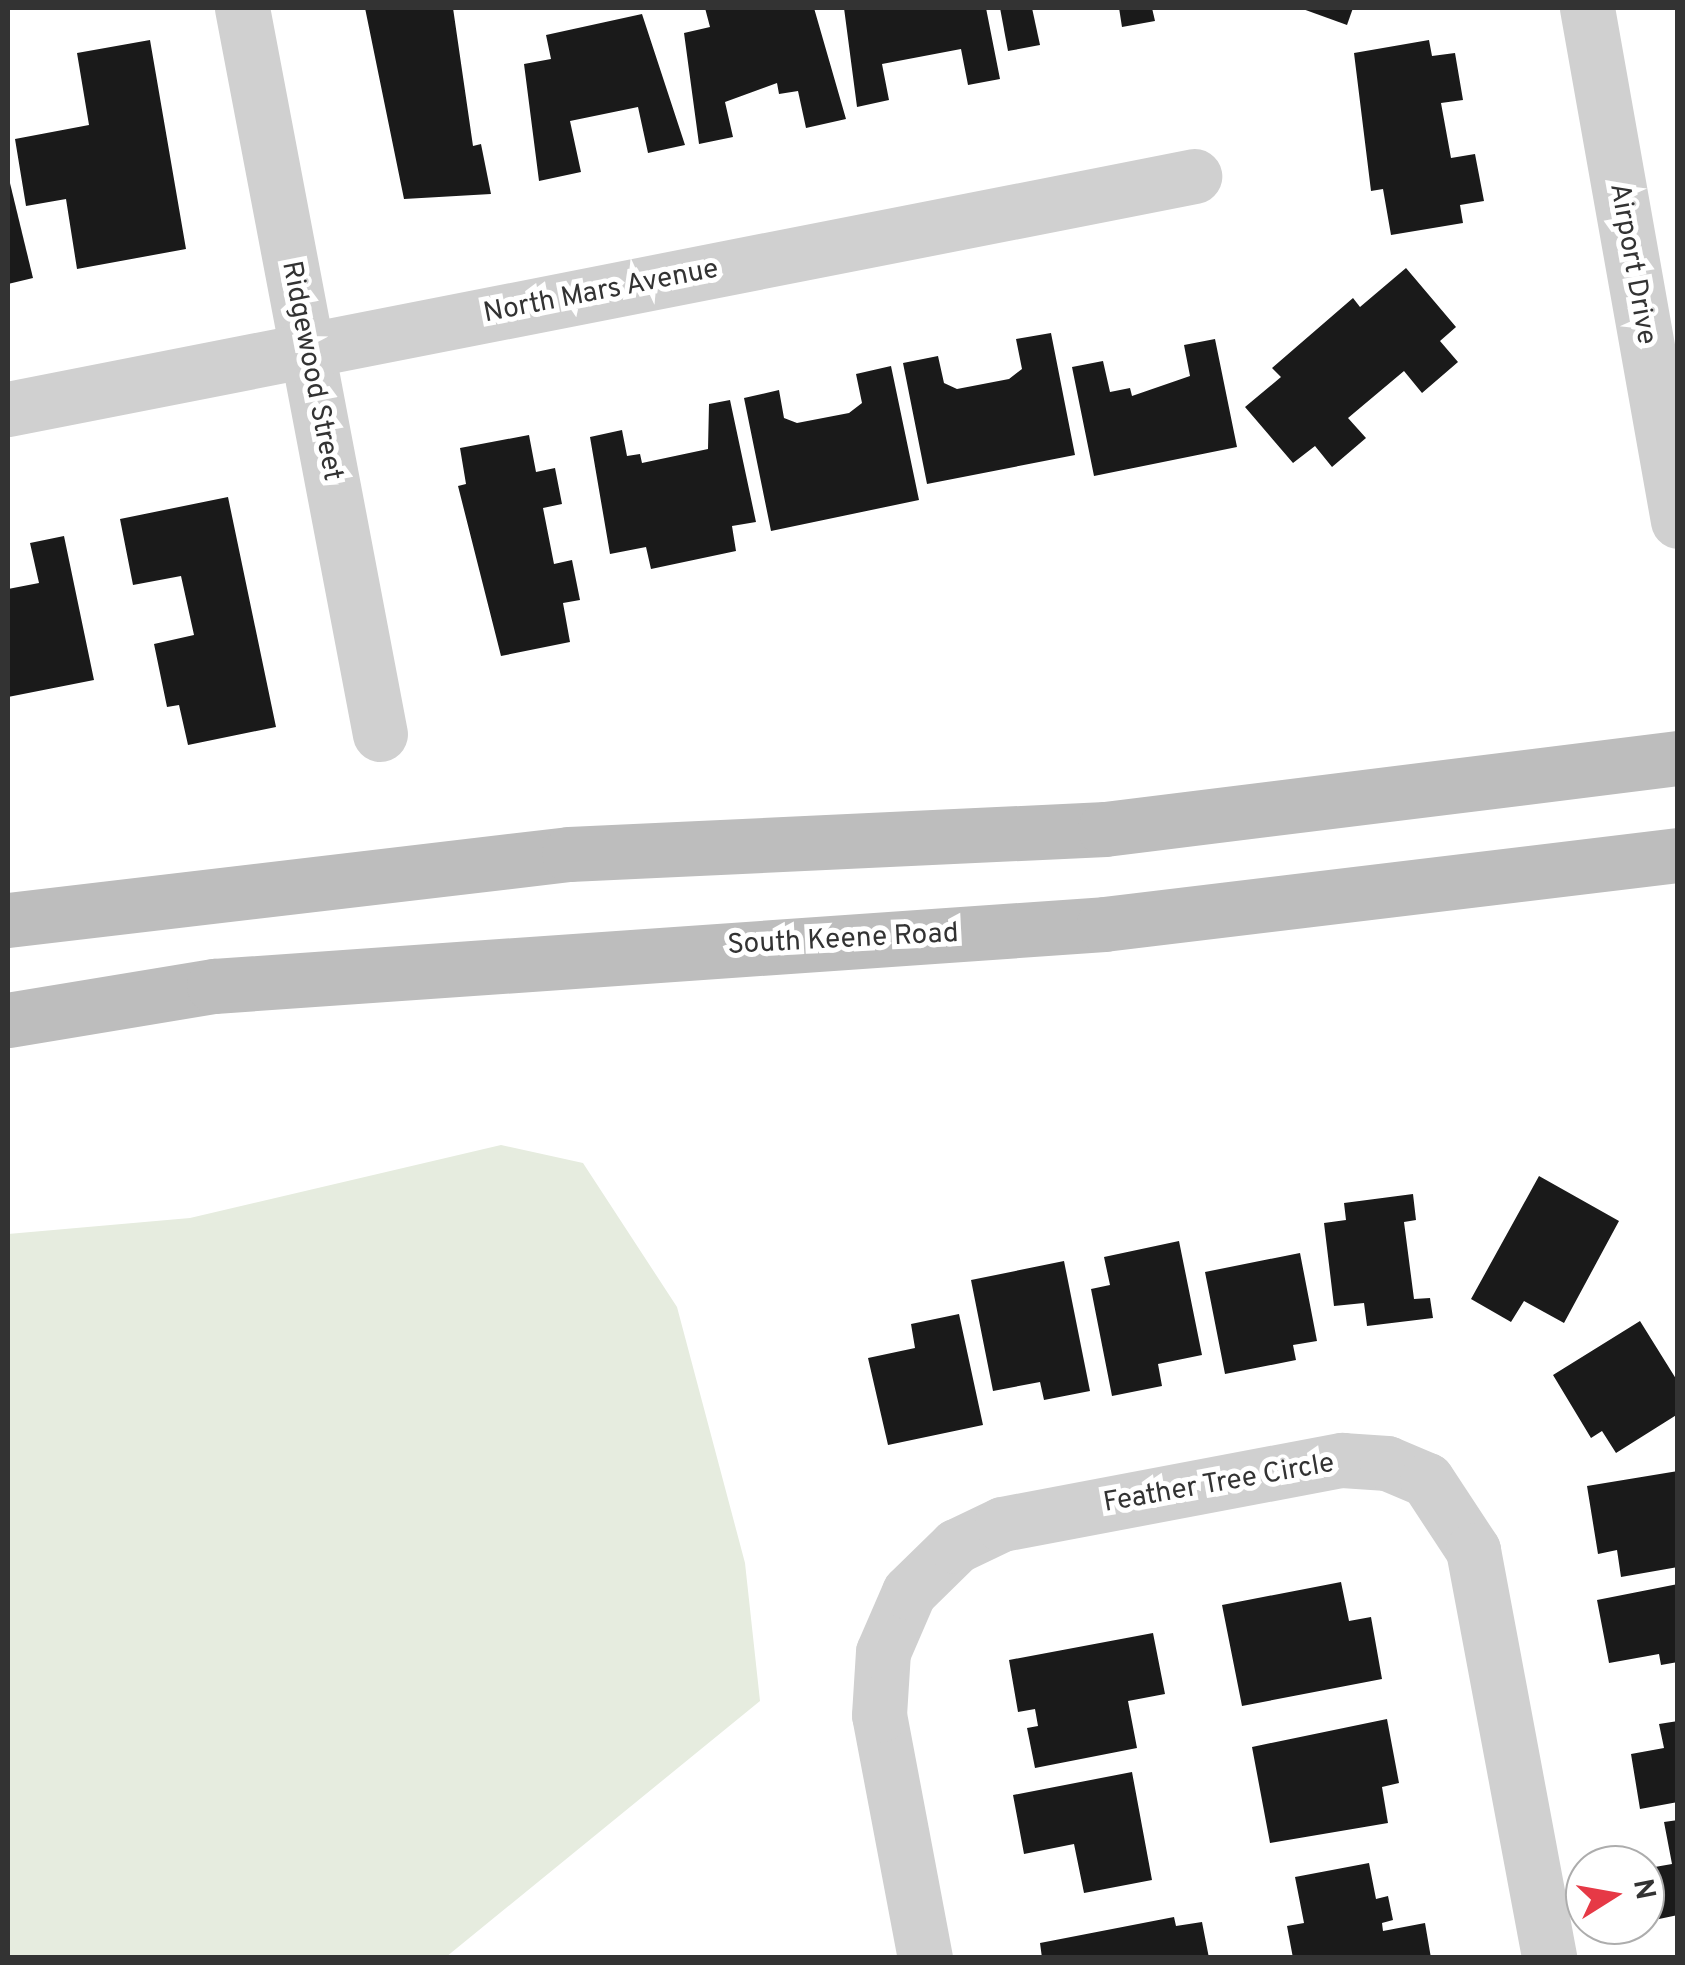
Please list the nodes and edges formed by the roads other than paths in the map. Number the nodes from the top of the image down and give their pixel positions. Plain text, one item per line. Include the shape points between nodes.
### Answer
1 (242, 8) edge
2 (1587, 8) edge
3 (1194, 176) dead end
4 (307, 350) junction
5 (8, 409) edge
6 (1678, 521) edge
7 (380, 734) dead end
8 (1678, 758) edge
9 (1678, 855) edge
10 (8, 920) edge
11 (8, 1020) edge
12 (925, 1958) edge
13 (1549, 1958) edge

1 - 4 street, Ridgewood Street
2 - 6 street, Airport Drive
3 - 4 street, North Mars Avenue
4 - 5 street, North Mars Avenue
4 - 7 street, Ridgewood Street
8 - 10 main road via 1105,828 568,854
9 - 11 main road, South Keene Road via 1104,924 214,986
12 - 13 street, Feather Tree Circle via 879,1715 883,1652 909,1592 956,1546 1002,1524 1342,1460 1387,1463 1427,1480 1473,1550

